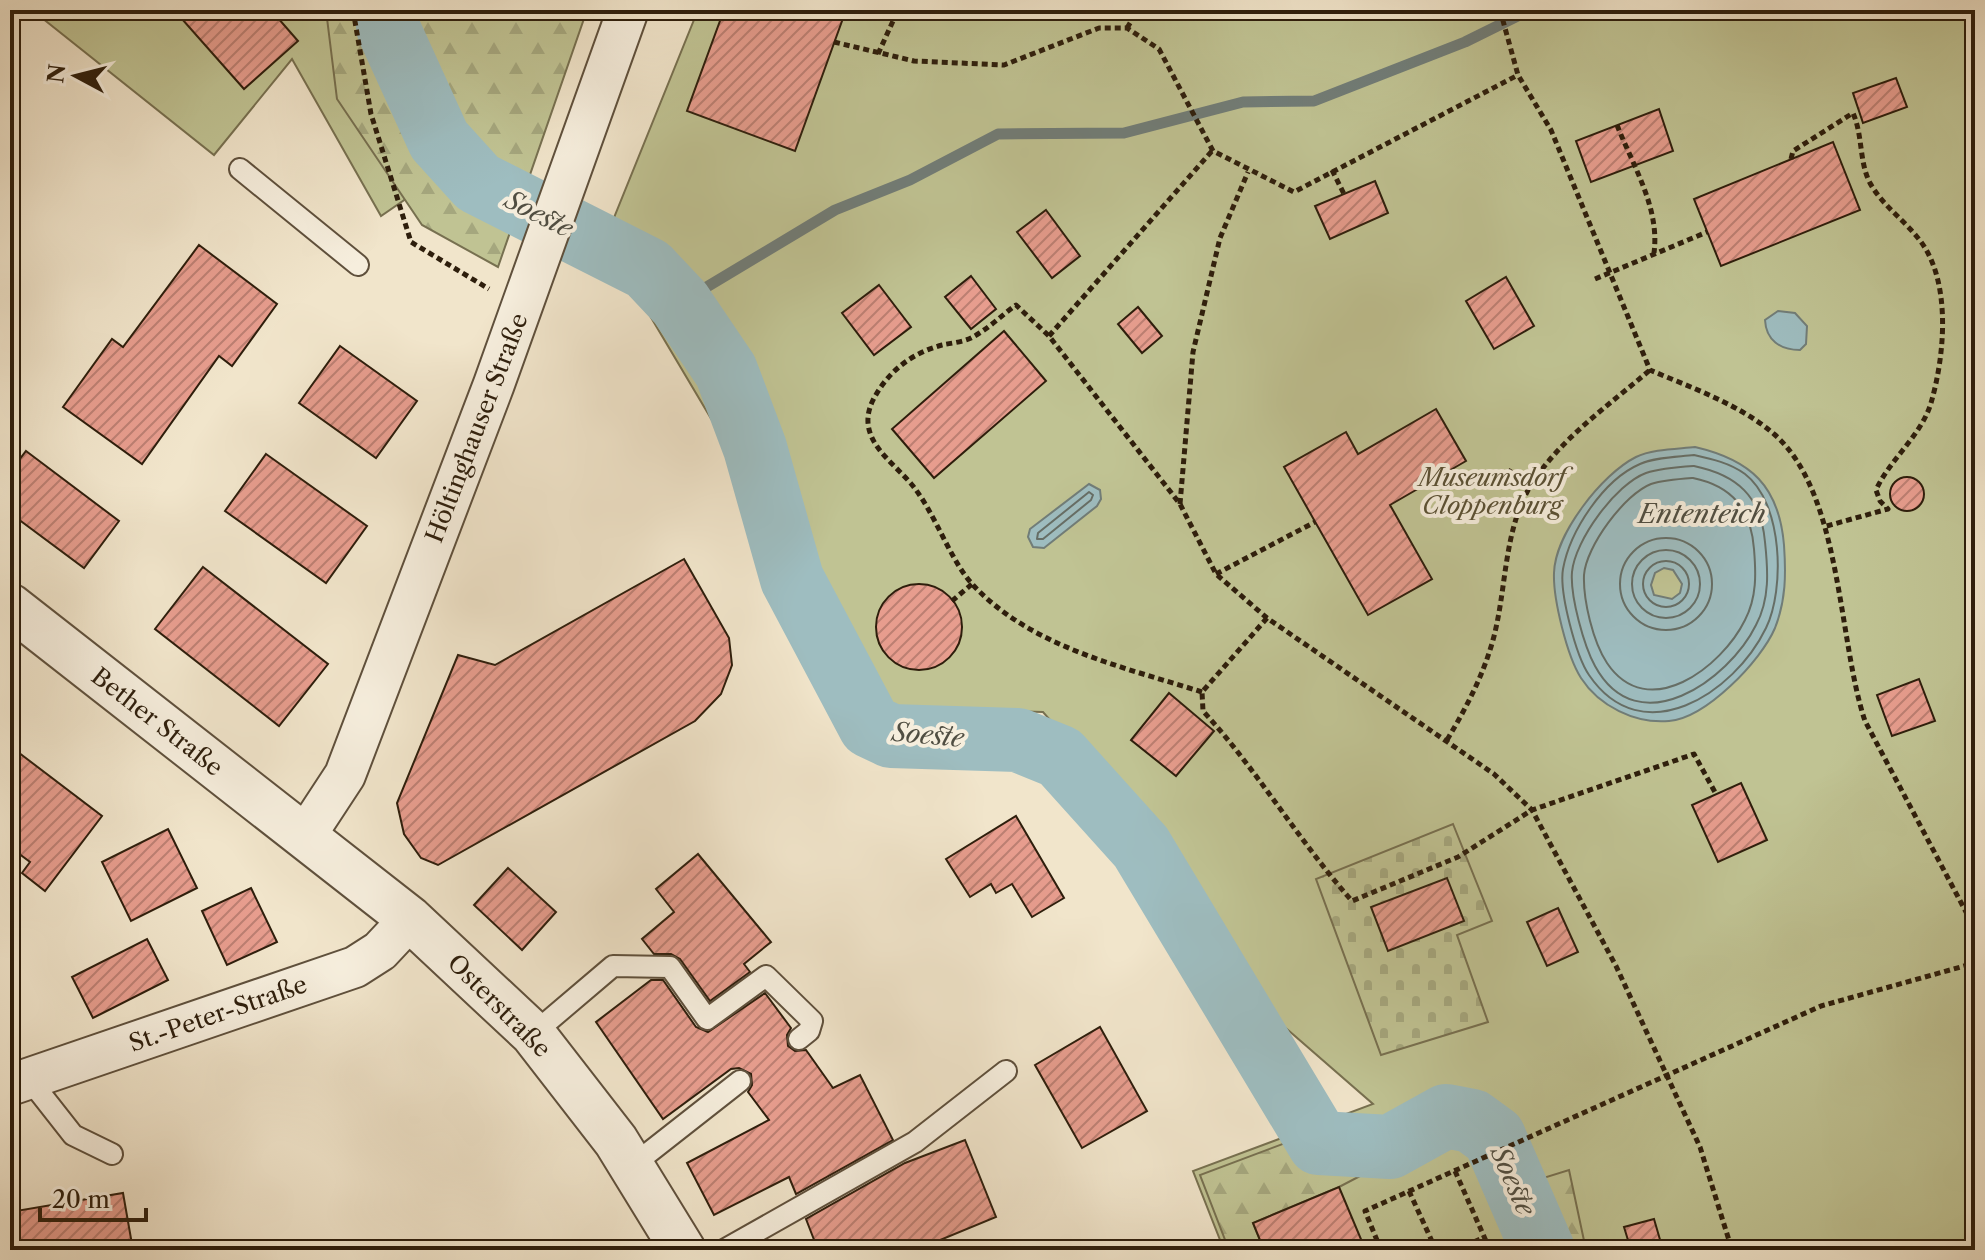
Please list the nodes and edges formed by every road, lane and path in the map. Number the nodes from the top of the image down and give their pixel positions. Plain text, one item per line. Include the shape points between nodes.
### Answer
1 (353, 10) edge
2 (628, 10) edge
3 (898, 10) edge
4 (1138, 10) edge
5 (1501, 12) edge
6 (1127, 28) junction
7 (834, 42) dead end
8 (878, 54) junction
9 (1518, 75) junction
10 (1617, 125) dead end
11 (1213, 151) junction
12 (1791, 159) dead end
13 (240, 169) dead end
14 (1332, 170) junction
15 (1248, 172) junction
16 (1344, 194) dead end
17 (1707, 232) dead end
18 (1654, 253) junction
19 (358, 265) dead end
20 (1611, 270) junction
21 (1595, 279) dead end
22 (524, 302) junction
23 (1049, 336) junction
24 (1650, 370) junction
25 (1508, 470) dead end
26 (1531, 486) junction
27 (1180, 504) junction
28 (1315, 522) dead end
29 (1823, 527) junction
30 (1216, 574) junction
31 (972, 584) junction
32 (952, 601) dead end
33 (10, 606) edge
34 (1267, 618) junction
35 (1202, 692) junction
36 (1447, 740) junction
37 (1716, 794) dead end
38 (1532, 810) junction
39 (305, 836) junction
40 (410, 919) junction
41 (1975, 929) edge
42 (1975, 963) edge
43 (533, 1034) junction
44 (799, 1039) dead end
45 (1006, 1071) dead end
46 (1667, 1078) junction
47 (740, 1081) dead end
48 (20, 1082) edge
49 (112, 1154) dead end
50 (633, 1165) junction
51 (1455, 1171) junction
52 (1409, 1191) junction
53 (1485, 1237) junction
54 (683, 1250) edge
55 (724, 1250) edge
56 (1381, 1250) edge
57 (1436, 1250) edge
58 (1456, 1250) edge
59 (1490, 1250) edge
60 (1732, 1250) edge

1 - 22 path via 371,114 411,242 490,289
2 - 22 street, Höltinghauser Straße
3 - 8 path
4 - 6 path
5 - 9 path
6 - 8 path via 1099,28 1004,65
6 - 11 path via 1159,49
7 - 8 path
9 - 14 path
9 - 20 path via 1551,130
10 - 18 path via 1649,203 1657,231
11 - 15 path
11 - 23 path
12 - 29 path via 1793,151 1853,113 1868,180 1880,200 1920,240 1944,303 1930,405 1876,490 1888,509
13 - 19 lane
14 - 15 path via 1294,192
14 - 16 path
15 - 27 path via 1220,238 1193,352
17 - 18 path
18 - 20 path
20 - 21 path
20 - 24 path
22 - 39 street, Höltinghauser Straße via 345,775
23 - 27 path
23 - 31 path via 1016,305 971,338 915,353 893,372 873,401 870,427 882,457 925,500
24 - 26 path via 1570,439
24 - 29 path via 1735,407 1775,435 1808,475
25 - 26 path
26 - 36 path via 1515,523 1493,640 1474,692
27 - 30 path
28 - 30 path
29 - 41 path via 1865,721
30 - 34 path
31 - 32 path
31 - 35 path via 1023,624 1069,649
33 - 39 street, Bether Straße
34 - 35 path
34 - 36 path
35 - 38 path via 1203,711 1243,755 1311,855 1352,901 1458,857
36 - 38 path
37 - 38 path via 1694,754
38 - 46 path via 1616,966
39 - 40 street, Osterstraße
40 - 43 street, Osterstraße
40 - 48 street, St.-Peter-Straße via 380,951 355,967
42 - 46 path via 1821,1006
43 - 44 lane via 613,966 670,967 707,1019 766,976 812,1021
43 - 50 street, Osterstraße
45 - 55 lane via 915,1142
46 - 51 path
46 - 60 path via 1700,1147
47 - 50 lane
48 - 49 lane via 73,1135
50 - 54 street, Osterstraße
51 - 52 path
51 - 53 path
52 - 56 path via 1365,1211
52 - 57 path
53 - 58 path
53 - 59 path

